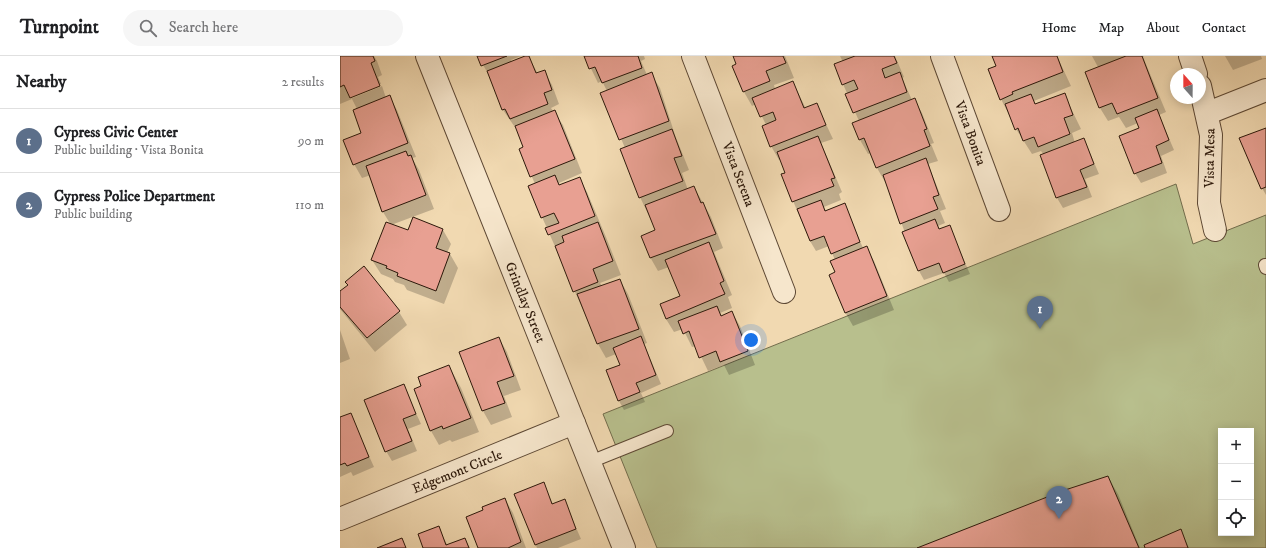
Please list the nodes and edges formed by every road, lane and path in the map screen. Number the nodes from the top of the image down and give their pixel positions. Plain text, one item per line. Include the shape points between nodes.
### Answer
1 (427, 56) edge
2 (693, 56) edge
3 (942, 56) edge
4 (1190, 56) edge
5 (1194, 68) edge
6 (1266, 90) edge
7 (1205, 104) edge
8 (1208, 113) junction
9 (999, 210) dead end
10 (1214, 230) dead end
11 (784, 292) dead end
12 (574, 423) junction
13 (668, 431) dead end
14 (590, 462) junction
15 (340, 518) edge
16 (624, 548) edge

1 - 12 street, Grindlay Street
2 - 11 street, Vista Serena
3 - 9 street, Vista Bonita
4 - 5 street
6 - 8 street
7 - 8 street, Vista Mesa
8 - 10 street, Vista Mesa via 1212,135 1209,203
12 - 14 street, Grindlay Street
12 - 15 street, Edgemont Circle
13 - 14 lane
14 - 16 street, Grindlay Street

